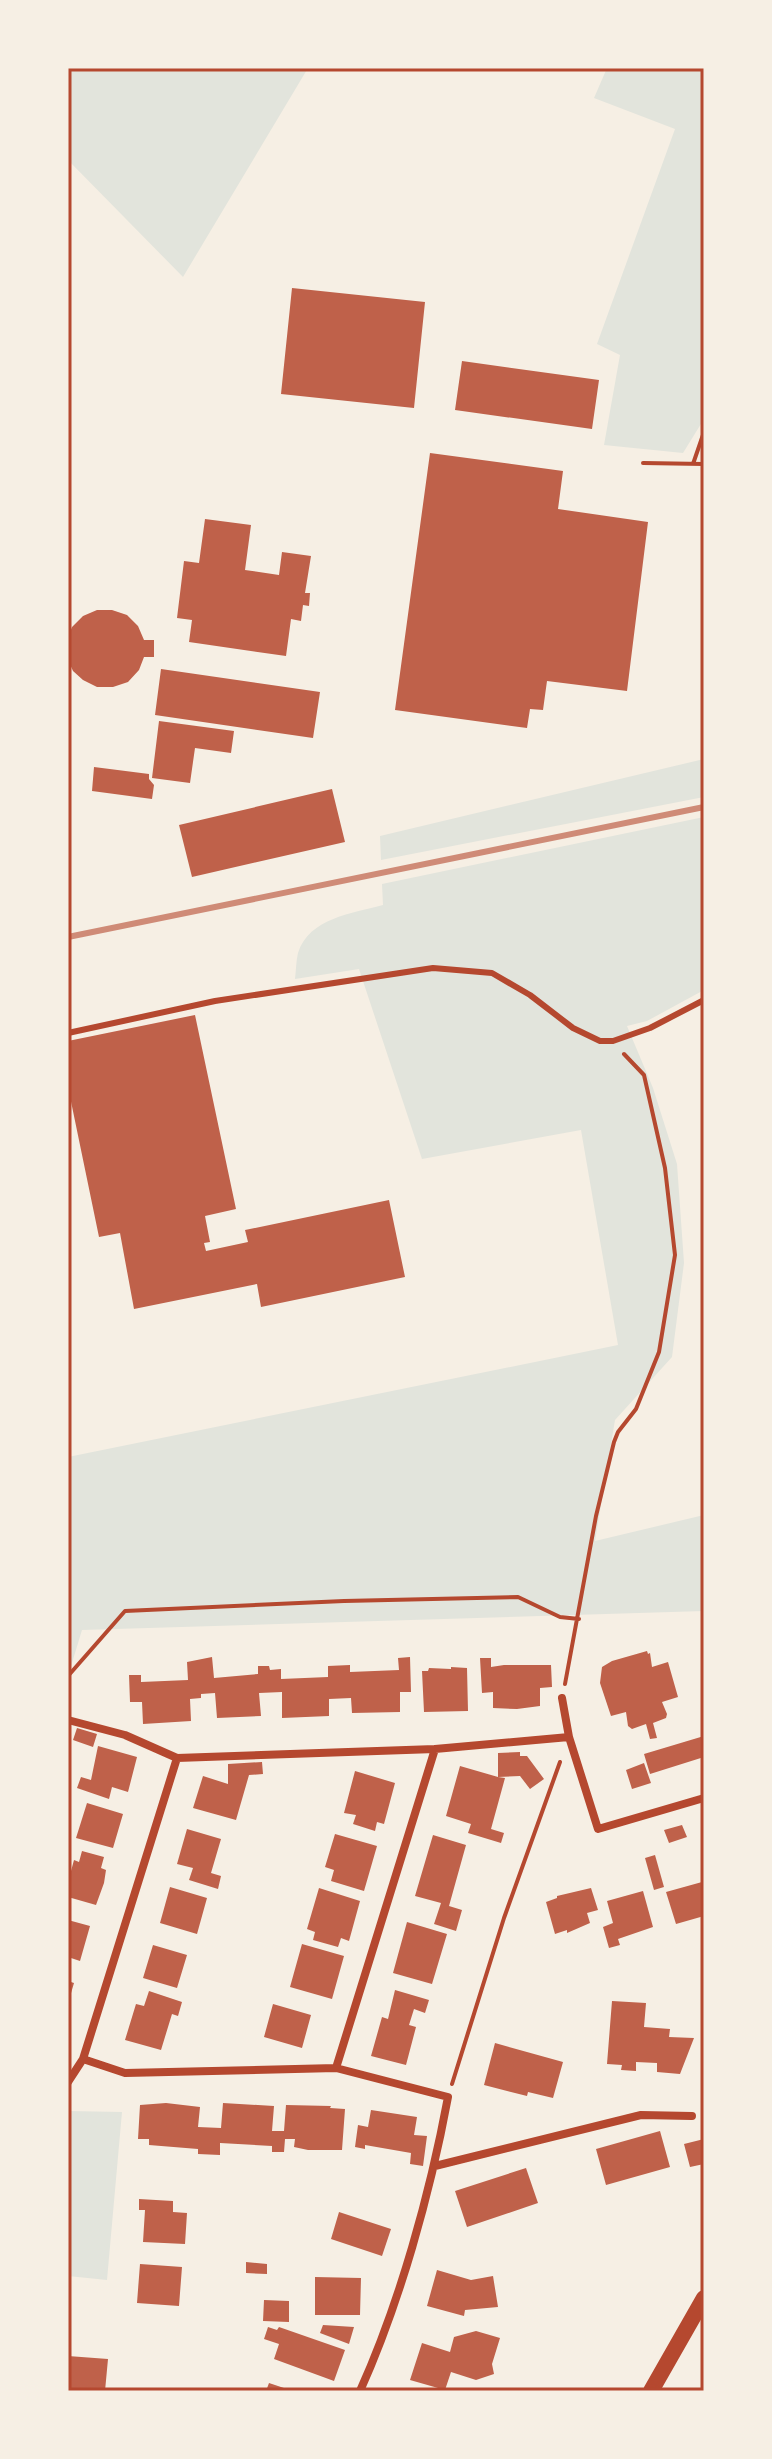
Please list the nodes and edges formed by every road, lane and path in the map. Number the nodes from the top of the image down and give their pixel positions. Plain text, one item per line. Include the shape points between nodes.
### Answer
1 (704, 432) edge
2 (643, 463) dead end
3 (693, 464) junction
4 (704, 464) edge
5 (704, 1000) edge
6 (68, 1033) edge
7 (613, 1041) junction
8 (579, 1619) junction
9 (68, 1676) edge
10 (562, 1698) joint
11 (68, 1720) edge
12 (569, 1737) junction
13 (435, 1749) junction
14 (177, 1758) junction
15 (704, 1798) edge
16 (83, 2059) junction
17 (336, 2068) junction
18 (68, 2082) edge
19 (448, 2097) junction
20 (692, 2116) dead end
21 (435, 2166) junction
22 (704, 2298) edge
23 (360, 2391) edge
24 (651, 2391) edge

1 - 3 path
2 - 3 path
3 - 4 path
5 - 7 lane
6 - 7 lane via 215,1001 433,968 492,973 573,1028 600,1041
7 - 8 path via 644,1075 665,1168 675,1255 659,1352 636,1409 614,1442
8 - 9 path via 560,1617 518,1597 125,1611
8 - 10 path
10 - 12 street
11 - 14 street via 125,1735
12 - 13 street
12 - 15 street via 598,1829
12 - 19 path
13 - 14 street
13 - 17 street
14 - 16 street
16 - 17 street via 125,2073
16 - 18 street
17 - 19 street
19 - 21 street
20 - 21 street via 641,2115
21 - 23 street via 379,2348
22 - 24 main road

